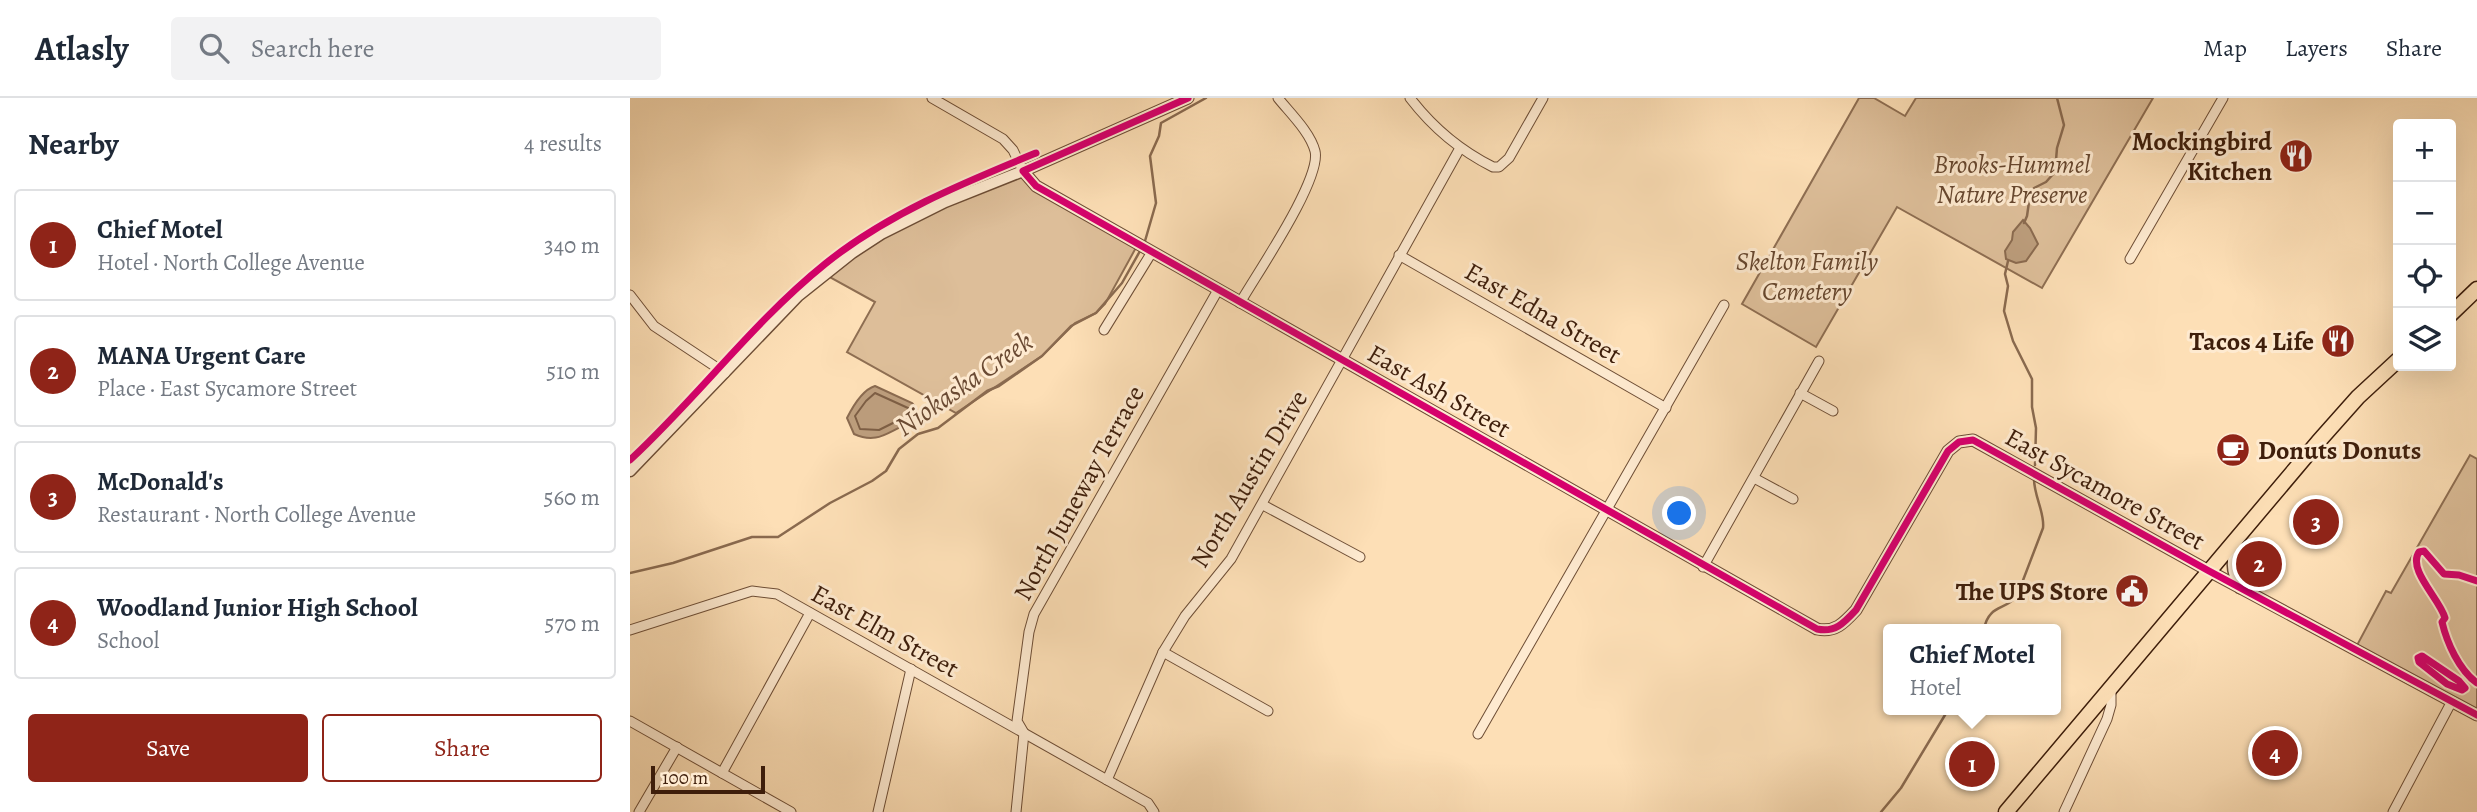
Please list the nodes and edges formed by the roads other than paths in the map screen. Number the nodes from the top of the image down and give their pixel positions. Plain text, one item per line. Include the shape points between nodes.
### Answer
1 (932, 98) edge
2 (1188, 98) edge
3 (1410, 98) edge
4 (1543, 98) edge
5 (2223, 98) edge
6 (1281, 101) edge
7 (1460, 148) junction
8 (1023, 171) junction
9 (1152, 252) junction
10 (1399, 255) junction
11 (2130, 259) dead end
12 (2477, 289) edge
13 (1218, 290) junction
14 (630, 295) edge
15 (1240, 303) junction
16 (1724, 305) dead end
17 (2456, 309) edge
18 (1104, 330) dead end
19 (1342, 359) junction
20 (1819, 361) dead end
21 (2393, 365) edge
22 (725, 373) junction
23 (1800, 393) junction
24 (1666, 408) junction
25 (1833, 411) dead end
26 (630, 471) edge
27 (1754, 478) junction
28 (1793, 499) dead end
29 (1263, 505) junction
30 (1606, 511) junction
31 (2238, 537) junction
32 (1360, 557) dead end
33 (1703, 567) junction
34 (2209, 571) junction
35 (2240, 588) junction
36 (810, 613) junction
37 (1840, 627) joint
38 (630, 630) edge
39 (1163, 652) junction
40 (912, 669) junction
41 (2111, 687) junction
42 (2452, 701) junction
43 (1268, 712) dead end
44 (2477, 715) edge
45 (630, 721) edge
46 (1024, 733) junction
47 (1479, 734) dead end
48 (677, 747) junction
49 (722, 772) junction
50 (1107, 780) junction
51 (777, 809) edge
52 (639, 812) edge
53 (790, 812) edge
54 (878, 812) edge
55 (1016, 812) edge
56 (1154, 812) edge
57 (2006, 812) edge
58 (2064, 812) edge
59 (2393, 812) edge

1 - 8 street, East Ash Street via 1003,139
2 - 8 street
3 - 7 street via 1433,127
4 - 7 street via 1509,158 1499,167
5 - 11 street
6 - 15 street via 1315,150 1314,170
7 - 10 street, North Austin Drive
8 - 9 street, East Ash Street via 1036,186
8 - 22 street via 944,202 852,253 798,296
9 - 13 street, East Ash Street
9 - 18 street
10 - 19 street, North Austin Drive
10 - 24 street, East Edna Street
12 - 17 main road
13 - 15 street, East Ash Street
13 - 46 street, North Juneway Terrace via 1034,614 1017,721
14 - 22 street via 654,326
15 - 19 street, East Ash Street
16 - 24 street
19 - 29 street, North Austin Drive
19 - 30 street, East Ash Street
20 - 23 street
21 - 31 main road via 2358,397
22 - 26 street
23 - 25 street
23 - 27 street
24 - 30 street
27 - 28 street
27 - 33 street
29 - 32 street
29 - 39 street, North Austin Drive via 1231,559
30 - 33 street, East Ash Street
30 - 47 street
31 - 34 main road
31 - 35 street via 2232,566
33 - 37 street, East Ash Street via 1817,629 1827,632
34 - 35 street, East Sycamore Street
34 - 37 street, East Sycamore Street via 1973,440 1959,442 1948,451 1871,587
34 - 41 main road
35 - 42 street, East Sycamore Street
36 - 38 street, East Elm Street via 776,594 752,591
36 - 40 street, East Elm Street
36 - 49 street
39 - 43 street
39 - 50 street, North Austin Drive
40 - 46 street, East Elm Street
40 - 54 street
41 - 57 main road
41 - 58 street via 2107,719
42 - 44 street, East Sycamore Street
42 - 59 street
45 - 48 street
46 - 50 street, East Elm Street
46 - 55 street, North Juneway Terrace
48 - 49 street
48 - 52 street
49 - 51 street
50 - 56 street via 1148,803
51 - 53 street

